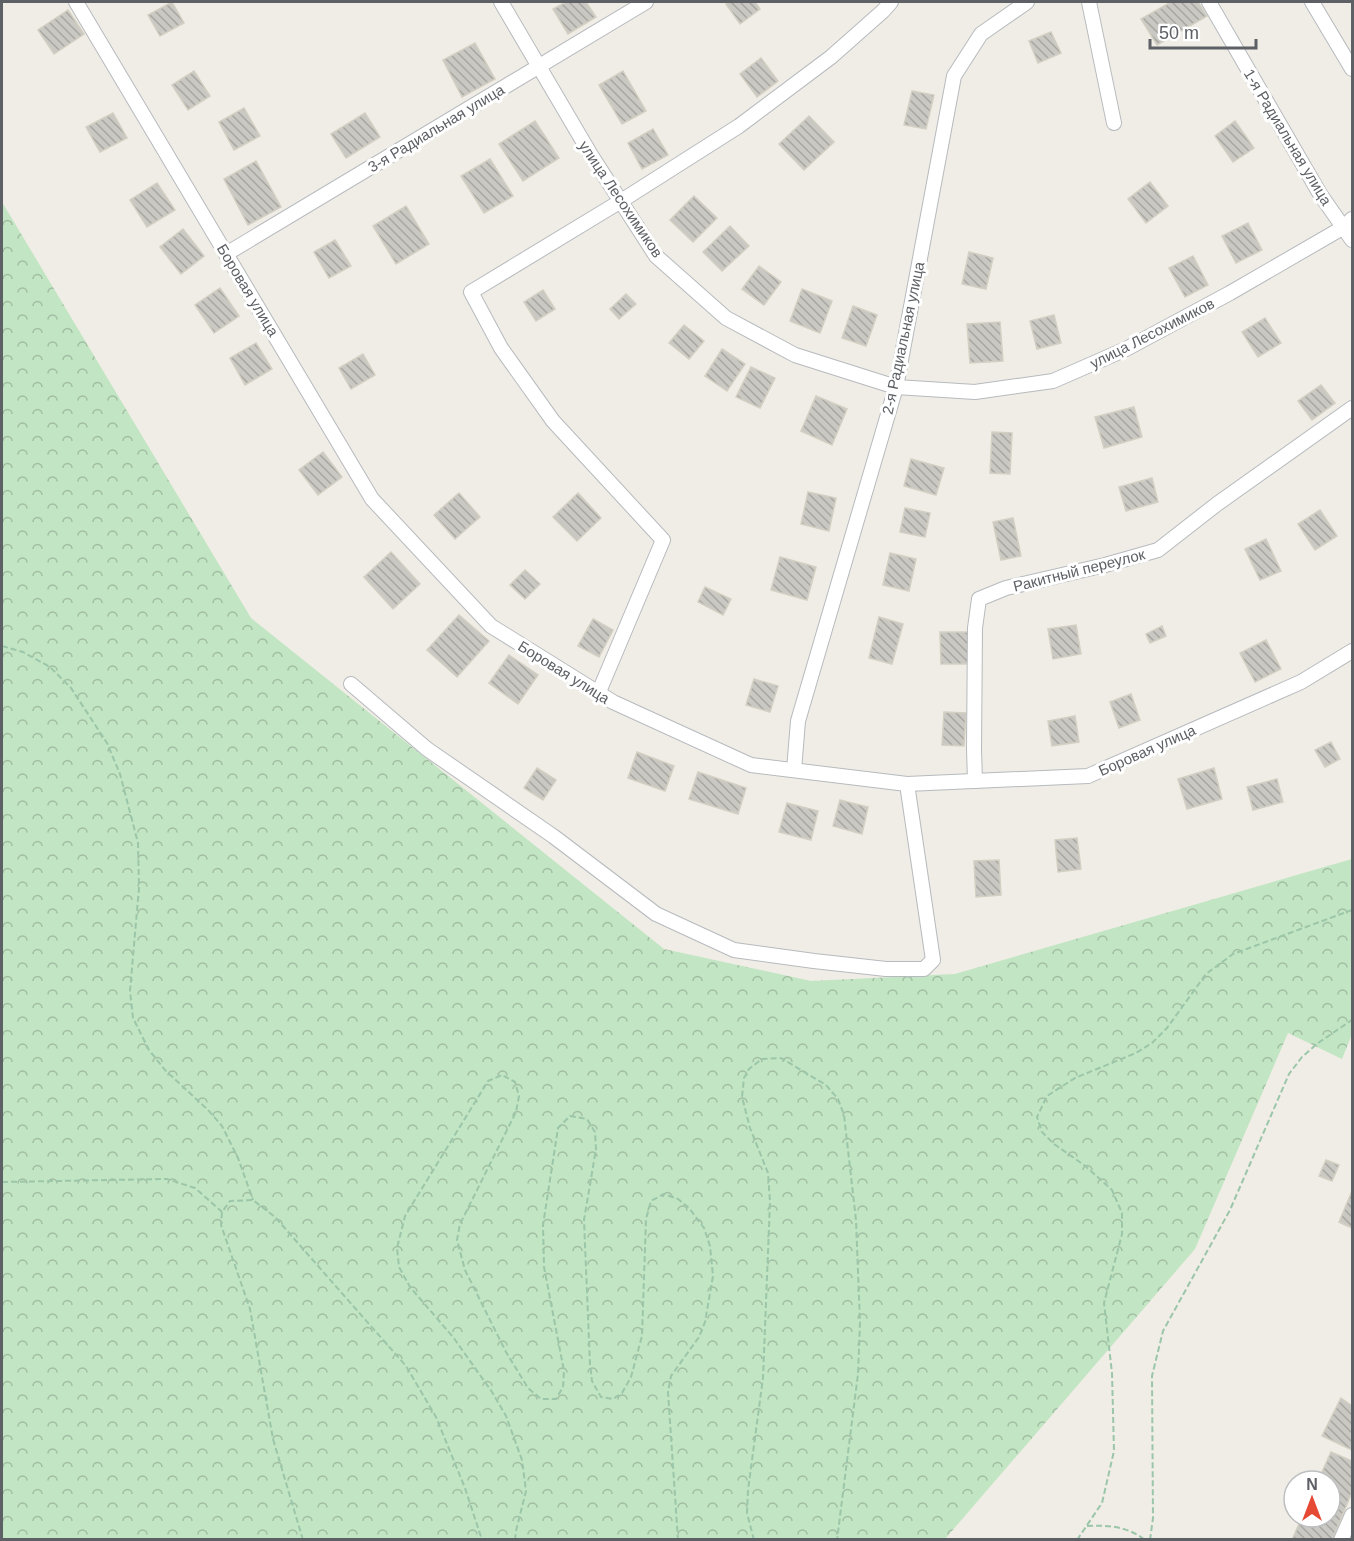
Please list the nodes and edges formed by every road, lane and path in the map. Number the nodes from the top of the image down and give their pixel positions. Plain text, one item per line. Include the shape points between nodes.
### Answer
1 (76, 2) edge
2 (501, 2) edge
3 (646, 2) edge
4 (891, 2) edge
5 (1027, 2) edge
6 (1089, 2) edge
7 (1209, 2) edge
8 (1312, 2) edge
9 (539, 66) junction
10 (1353, 69) edge
11 (1114, 123) dead end
12 (621, 201) junction
13 (1348, 223) edge
14 (1353, 240) edge
15 (226, 254) junction
16 (896, 387) junction
17 (1353, 408) edge
18 (2, 645) edge
19 (1353, 651) edge
20 (351, 684) dead end
21 (598, 694) junction
22 (794, 770) junction
23 (975, 781) junction
24 (907, 784) junction
25 (1353, 910) edge
26 (1353, 1020) edge
27 (2, 1182) edge
28 (253, 1200) junction
29 (222, 1212) junction
30 (1353, 1515) edge
31 (1087, 1526) junction
32 (303, 1539) edge
33 (482, 1539) edge
34 (515, 1539) edge
35 (678, 1539) edge
36 (754, 1539) edge
37 (837, 1539) edge
38 (1077, 1539) edge
39 (1145, 1539) edge
40 (1150, 1539) edge
41 (1341, 1539) edge

1 - 15 street, Боровая улица
2 - 9 street, улица Лесохимиков
3 - 9 street, 3-я Радиальная улица
4 - 12 street via 831,57 739,126
5 - 16 street, 2-я Радиальная улица via 981,34 954,76
6 - 11 street
7 - 13 street, 1-я Радиальная улица via 1320,194
8 - 10 street
9 - 12 street, улица Лесохимиков
9 - 15 street, 3-я Радиальная улица
12 - 16 street, улица Лесохимиков via 657,256 726,318 795,355
12 - 21 street via 471,292 501,348 553,421 663,540
13 - 14 street, 1-я Радиальная улица
13 - 16 street, улица Лесохимиков via 1126,350 1053,381 975,392
15 - 21 street, Боровая улица via 372,499 491,626
16 - 22 street, 2-я Радиальная улица via 798,721
17 - 23 street, Ракитный переулок via 1158,550 1006,588 979,599 975,628
18 - 28 path via 50,667 71,688 107,743 120,774 138,843 139,888 130,991 133,1018 159,1063 222,1126
19 - 23 street, Боровая улица via 1301,682 1088,776
20 - 24 street via 427,749 657,914 734,950 886,969 924,969 933,960
21 - 22 street, Боровая улица via 751,765
22 - 24 street, Боровая улица
23 - 24 street, Боровая улица
25 - 31 path via 1233,954 1206,974 1152,1043 1075,1078 1047,1096 1037,1117 1042,1132 1054,1144 1112,1191 1122,1213 1122,1234 1104,1303 1112,1373 1114,1451 1102,1503
26 - 40 path via 1318,1043 1289,1074 1230,1210 1163,1331 1152,1376
27 - 29 path via 167,1179 195,1188
28 - 29 path via 230,1201
28 - 33 path via 275,1217 406,1366 436,1417
29 - 32 path via 221,1225 250,1309 273,1439
30 - 41 street
31 - 38 path
31 - 39 path via 1111,1525
34 - 35 path via 526,1491 522,1460 506,1416 453,1337 410,1287 399,1267 397,1248 405,1216 488,1081 502,1075 515,1082 519,1096 516,1112 460,1224 457,1240 465,1270 506,1352 528,1388 541,1399 556,1399 563,1387 564,1371 544,1267 543,1225 558,1128 570,1116 587,1119 595,1132 596,1149 584,1220 590,1364 592,1382 600,1397 613,1400 621,1393 634,1367 642,1336 646,1219 651,1201 664,1194 678,1199 704,1228 714,1276 705,1322 671,1376 668,1392
36 - 37 path via 747,1513 748,1490 763,1378 770,1202 768,1173 742,1097 749,1069 762,1059 781,1058 826,1085 844,1114 856,1220 860,1323 858,1374

